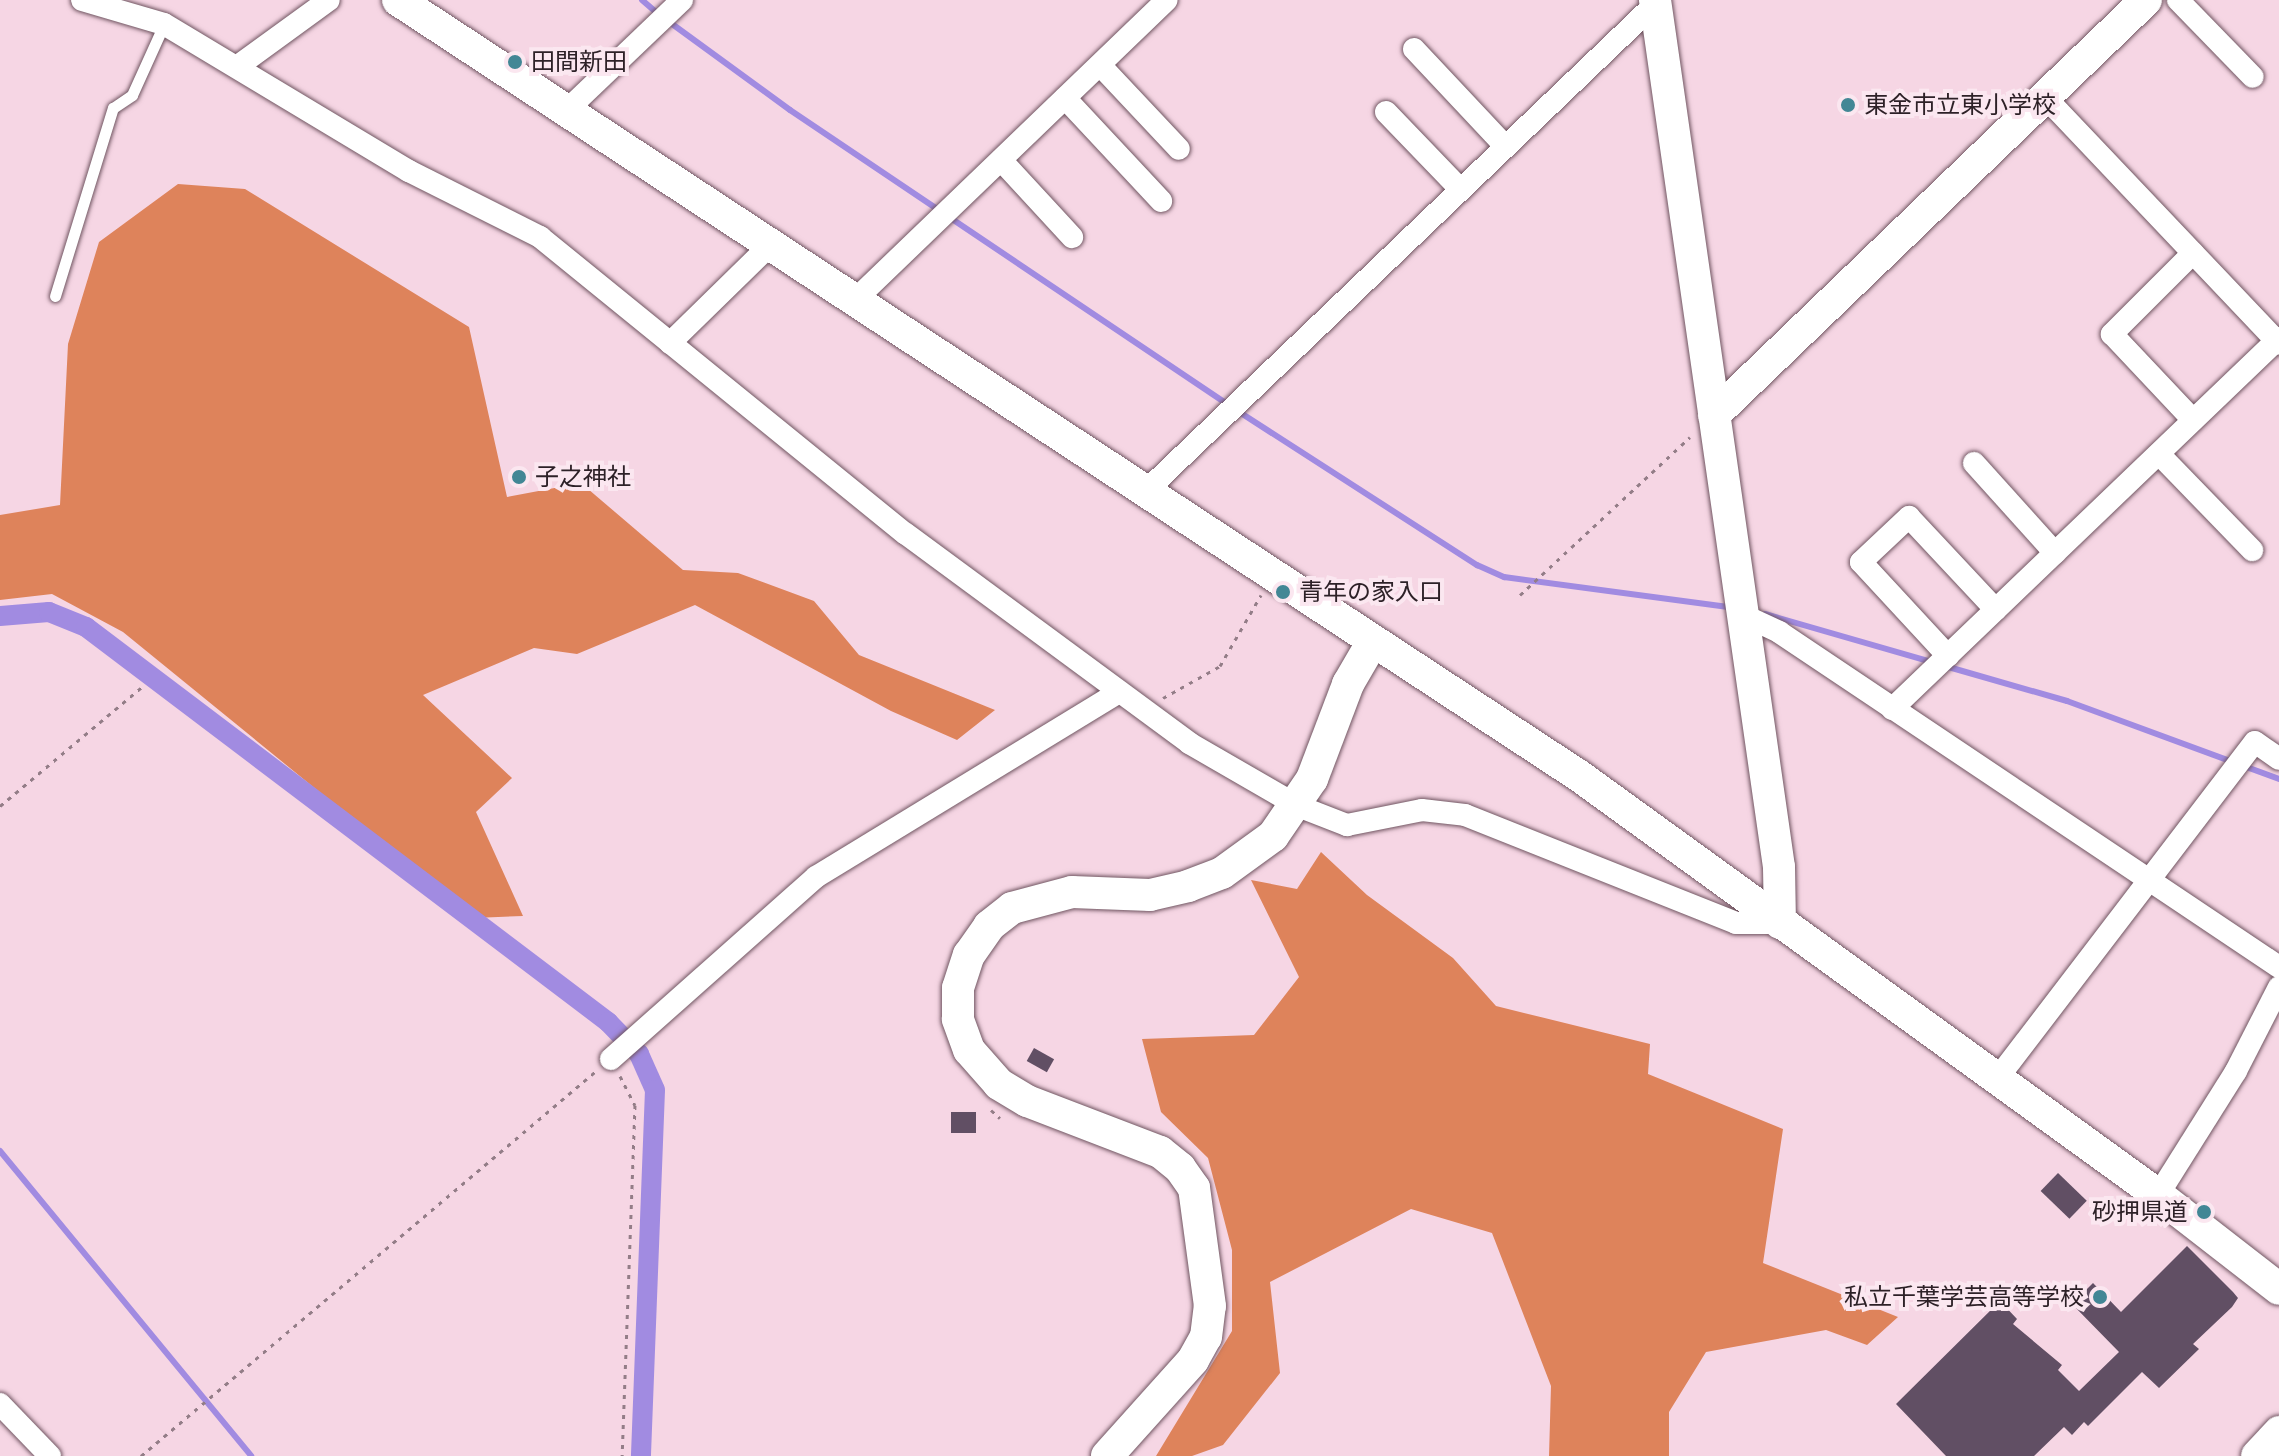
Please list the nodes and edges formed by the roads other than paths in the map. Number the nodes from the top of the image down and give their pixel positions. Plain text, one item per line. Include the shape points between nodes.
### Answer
1 (82, 0) edge
2 (329, 0) edge
3 (398, 0) edge
4 (682, 0) edge
5 (1167, 0) edge
6 (2146, 0) edge
7 (2178, 0) edge
8 (1655, 2) edge
9 (164, 24) junction
10 (1414, 49) dead end
11 (1100, 65) junction
12 (238, 66) junction
13 (2253, 77) dead end
14 (2045, 97) junction
15 (1065, 98) junction
16 (567, 110) junction
17 (1386, 112) dead end
18 (1505, 146) junction
19 (1179, 149) dead end
20 (1001, 160) junction
21 (1460, 189) junction
22 (1161, 201) dead end
23 (1072, 237) dead end
24 (770, 245) junction
25 (2193, 253) junction
26 (55, 296) dead end
27 (856, 299) junction
28 (2278, 341) edge
29 (670, 343) junction
30 (1714, 415) junction
31 (2193, 420) junction
32 (2159, 454) junction
33 (1974, 463) dead end
34 (1147, 490) junction
35 (2252, 550) dead end
36 (2055, 553) junction
37 (1996, 610) junction
38 (1743, 615) junction
39 (1373, 641) junction
40 (1948, 656) junction
41 (1119, 692) junction
42 (1892, 709) junction
43 (2279, 759) edge
44 (1298, 806) junction
45 (2152, 881) junction
46 (1780, 923) junction
47 (2279, 967) edge
48 (2279, 987) edge
49 (611, 1059) road end
50 (1997, 1079) junction
51 (2158, 1195) junction
52 (2279, 1289) edge
53 (0, 1404) edge
54 (2279, 1432) edge
55 (50, 1456) edge
56 (1107, 1456) edge
57 (2257, 1456) edge

1 - 9 street
2 - 12 street
3 - 16 street
4 - 16 street
5 - 11 street
6 - 14 street
7 - 13 street
8 - 18 street
8 - 30 street
9 - 12 street
9 - 26 lane via 132,95 113,108
10 - 18 street
11 - 15 street
11 - 19 street
12 - 29 street via 265,88 409,171 540,237
14 - 25 street
14 - 30 street
15 - 20 street
15 - 22 street
16 - 24 street
17 - 21 street
18 - 21 street
20 - 23 street
20 - 27 street
21 - 34 street
24 - 27 street
24 - 29 street
25 - 28 street
25 - 31 street via 2112,334
27 - 34 street
28 - 31 street
29 - 41 street via 831,477
30 - 38 street
31 - 32 street
32 - 35 street
32 - 36 street
33 - 36 street
34 - 39 street
36 - 37 street
37 - 40 street
37 - 40 street via 1909,517 1861,562
38 - 42 street via 1779,632
38 - 46 street via 1779,867
39 - 44 street via 1348,684
39 - 46 street via 1578,775
40 - 42 street
41 - 44 street
41 - 49 street via 816,877
42 - 45 street
43 - 45 street via 2255,742
44 - 46 street via 1347,825 1422,810 1465,815 1736,923
44 - 56 street via 1273,836 1222,873 1188,886 1150,895 1072,892 1012,908 982,936 958,988 958,1019 969,1050 999,1084 1027,1101 1160,1152 1194,1188 1210,1306 1206,1337 1193,1360
45 - 47 street
45 - 50 street
46 - 50 street
48 - 51 street via 2236,1071
50 - 51 street
51 - 52 street
53 - 55 street
54 - 57 street

